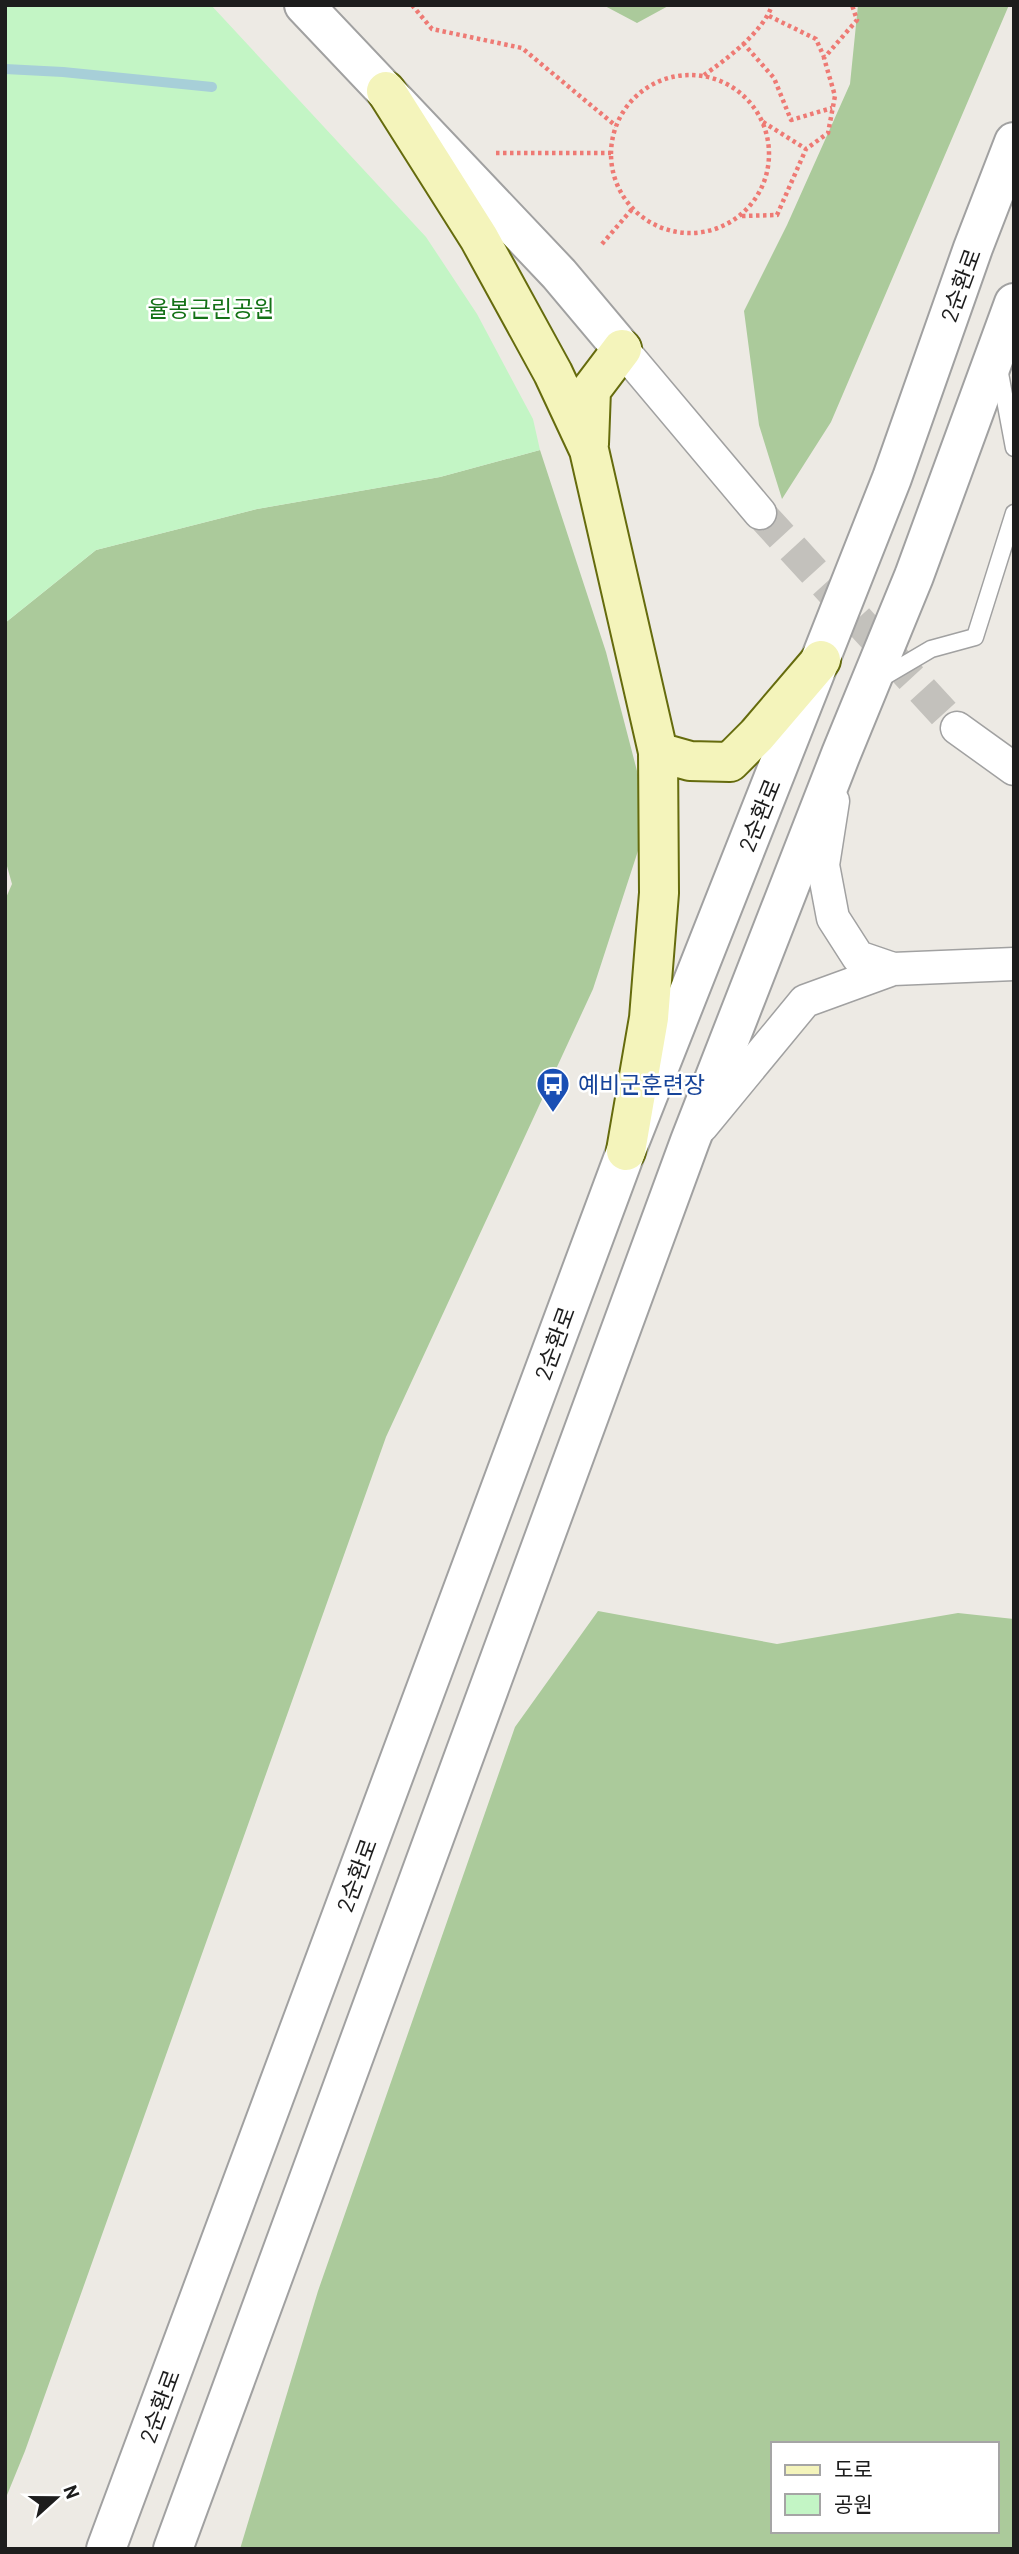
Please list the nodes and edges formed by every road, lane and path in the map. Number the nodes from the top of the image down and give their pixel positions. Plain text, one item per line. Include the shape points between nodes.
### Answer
1 (304, 5) edge
2 (412, 5) edge
3 (772, 5) edge
4 (852, 5) edge
5 (769, 16) junction
6 (743, 43) junction
7 (824, 58) junction
8 (704, 75) junction
9 (386, 91) junction
10 (832, 108) junction
11 (763, 122) junction
12 (616, 127) junction
13 (1014, 142) edge
14 (806, 149) junction
15 (494, 153) dead end
16 (611, 153) junction
17 (633, 208) junction
18 (741, 216) junction
19 (602, 244) dead end
20 (1014, 303) edge
21 (622, 349) junction
22 (996, 350) junction
23 (1014, 448) edge
24 (589, 450) junction
25 (760, 513) tunnel mouth
26 (1014, 513) edge
27 (821, 660) junction
28 (872, 683) junction
29 (957, 729) tunnel mouth
30 (659, 752) junction
31 (841, 754) junction
32 (1014, 769) edge
33 (1014, 964) edge
34 (893, 968) junction
35 (691, 1141) junction
36 (626, 1151) junction
37 (106, 2549) edge
38 (173, 2549) edge

1 - 9 street
2 - 12 path via 432,29 522,48
3 - 5 path
4 - 7 path via 857,20
5 - 6 path
5 - 7 path via 816,39
6 - 8 path
6 - 10 path via 774,78 791,120
7 - 10 path via 835,96
8 - 11 path via 728,84 748,100
8 - 12 path via 678,75 654,82 633,97
9 - 21 street via 559,274
9 - 24 main road via 479,238 553,373
10 - 14 path via 828,133
11 - 14 path
11 - 18 path via 769,147 768,173
12 - 16 path
13 - 27 street, 2순환로
14 - 18 path via 777,215
15 - 16 path
16 - 17 path via 612,173
17 - 18 path via 665,230 692,234
17 - 19 path
20 - 22 street
21 - 24 main road via 591,390
21 - 25 street
22 - 23 lane
22 - 28 street
24 - 30 main road
26 - 28 lane via 975,637 931,649
27 - 30 main road via 730,762 690,761
27 - 36 street, 2순환로
28 - 31 street
29 - 32 street
30 - 36 main road via 659,893 649,1018
31 - 34 street via 823,865 833,918 858,957
31 - 35 street
33 - 34 street
34 - 35 street via 805,1001
35 - 38 street
36 - 37 street, 2순환로

